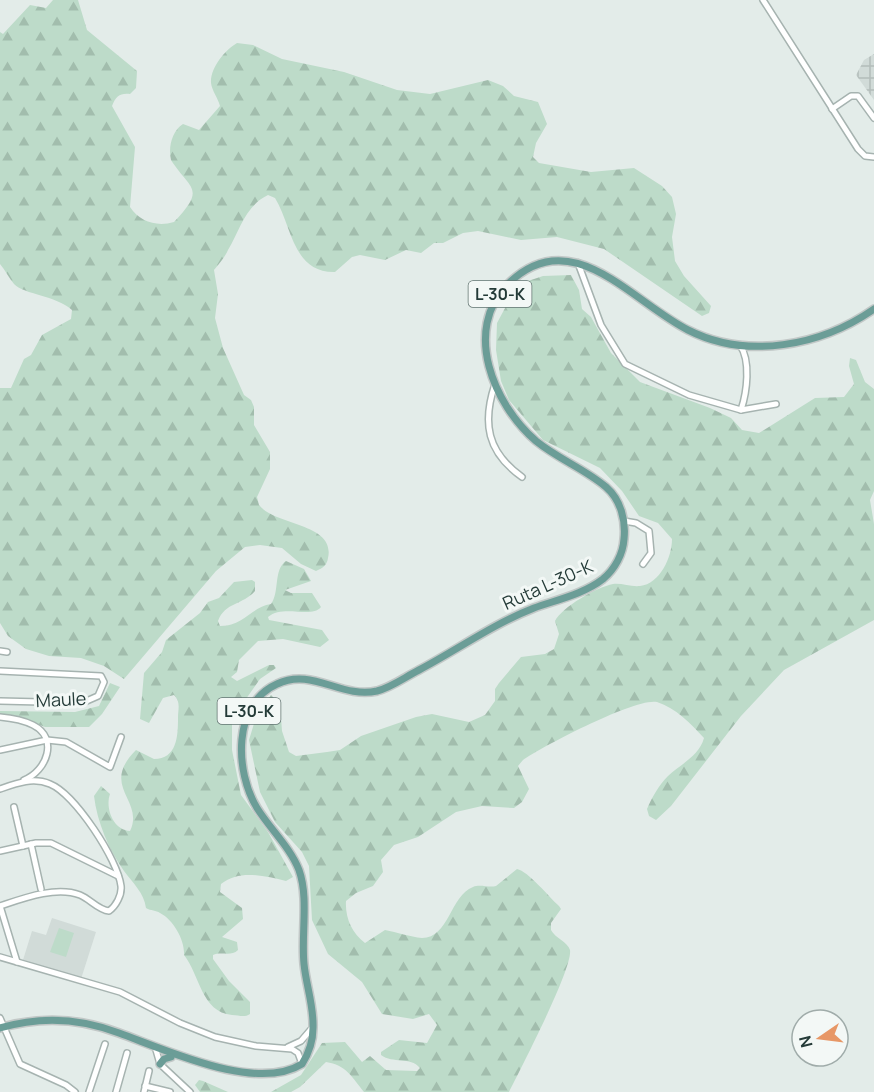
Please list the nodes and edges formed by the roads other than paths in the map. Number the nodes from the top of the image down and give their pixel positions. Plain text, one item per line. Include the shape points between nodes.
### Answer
1 (763, 0) edge
2 (832, 109) junction
3 (874, 118) edge
4 (874, 157) edge
5 (578, 263) junction
6 (874, 309) edge
7 (740, 345) junction
8 (495, 384) junction
9 (776, 404) dead end
10 (741, 410) junction
11 (522, 477) dead end
12 (624, 520) junction
13 (643, 564) dead end
14 (0, 671) edge
15 (0, 701) edge
16 (0, 717) edge
17 (121, 737) dead end
18 (47, 740) junction
19 (0, 750) edge
20 (23, 781) junction
21 (0, 789) edge
22 (14, 807) dead end
23 (31, 844) junction
24 (23, 846) junction
25 (0, 850) edge
26 (118, 876) junction
27 (41, 889) dead end
28 (0, 957) edge
29 (17, 962) junction
30 (0, 1018) edge
31 (314, 1026) junction
32 (2, 1027) edge
33 (105, 1044) dead end
34 (284, 1048) junction
35 (156, 1050) junction
36 (127, 1053) dead end
37 (171, 1057) junction
38 (160, 1064) junction
39 (302, 1064) junction
40 (149, 1071) dead end
41 (198, 1071) dead end
42 (284, 1082) dead end
43 (145, 1089) edge
44 (75, 1092) edge
45 (89, 1092) edge
46 (116, 1092) edge
47 (170, 1092) edge
48 (190, 1092) edge

1 - 2 street
2 - 3 street via 851,96 858,96
2 - 4 street via 858,149 865,156
5 - 7 main road, L-30-K via 600,271 690,332
5 - 8 main road, L-30-K via 556,261 535,266 501,292 490,311 485,333
5 - 10 street via 601,325 625,364 689,395
6 - 7 main road, L-30-K via 839,330 807,341 774,346
7 - 10 street via 745,352 746,384
8 - 11 street via 487,407 490,432 498,454
8 - 12 main road, L-30-K via 524,429 548,450 607,488
9 - 10 street
12 - 13 street via 649,531 651,553
12 - 31 main road, Ruta L-30-K / L-30-K via 621,554 601,580 496,625 393,684 374,691 354,692 318,680 291,679 266,690 253,704 245,725 244,775 256,807 300,875 304,968
14 - 15 street, Maule via 101,676 104,682 102,691 86,702
16 - 18 street via 34,725
17 - 18 street via 110,767 66,742
18 - 19 street
18 - 20 street via 48,753 42,766
20 - 21 street
20 - 26 street via 47,783 63,793 88,822
22 - 24 street
23 - 24 street
23 - 26 street via 60,846
23 - 27 street
24 - 25 street
26 - 29 street via 121,890 109,911 84,897 62,892 0,906
28 - 29 street
29 - 34 street via 120,992 215,1037
30 - 32 street
31 - 34 street via 301,1041
31 - 39 main road, L-30-K
32 - 35 main road via 42,1020 76,1021 119,1032
32 - 44 street via 21,1064
33 - 45 street
34 - 39 street via 296,1050
35 - 37 main road
35 - 38 street
36 - 46 street
37 - 38 main road
37 - 41 main road
38 - 48 street
39 - 42 main road, L-30-K
40 - 43 street
43 - 47 street

